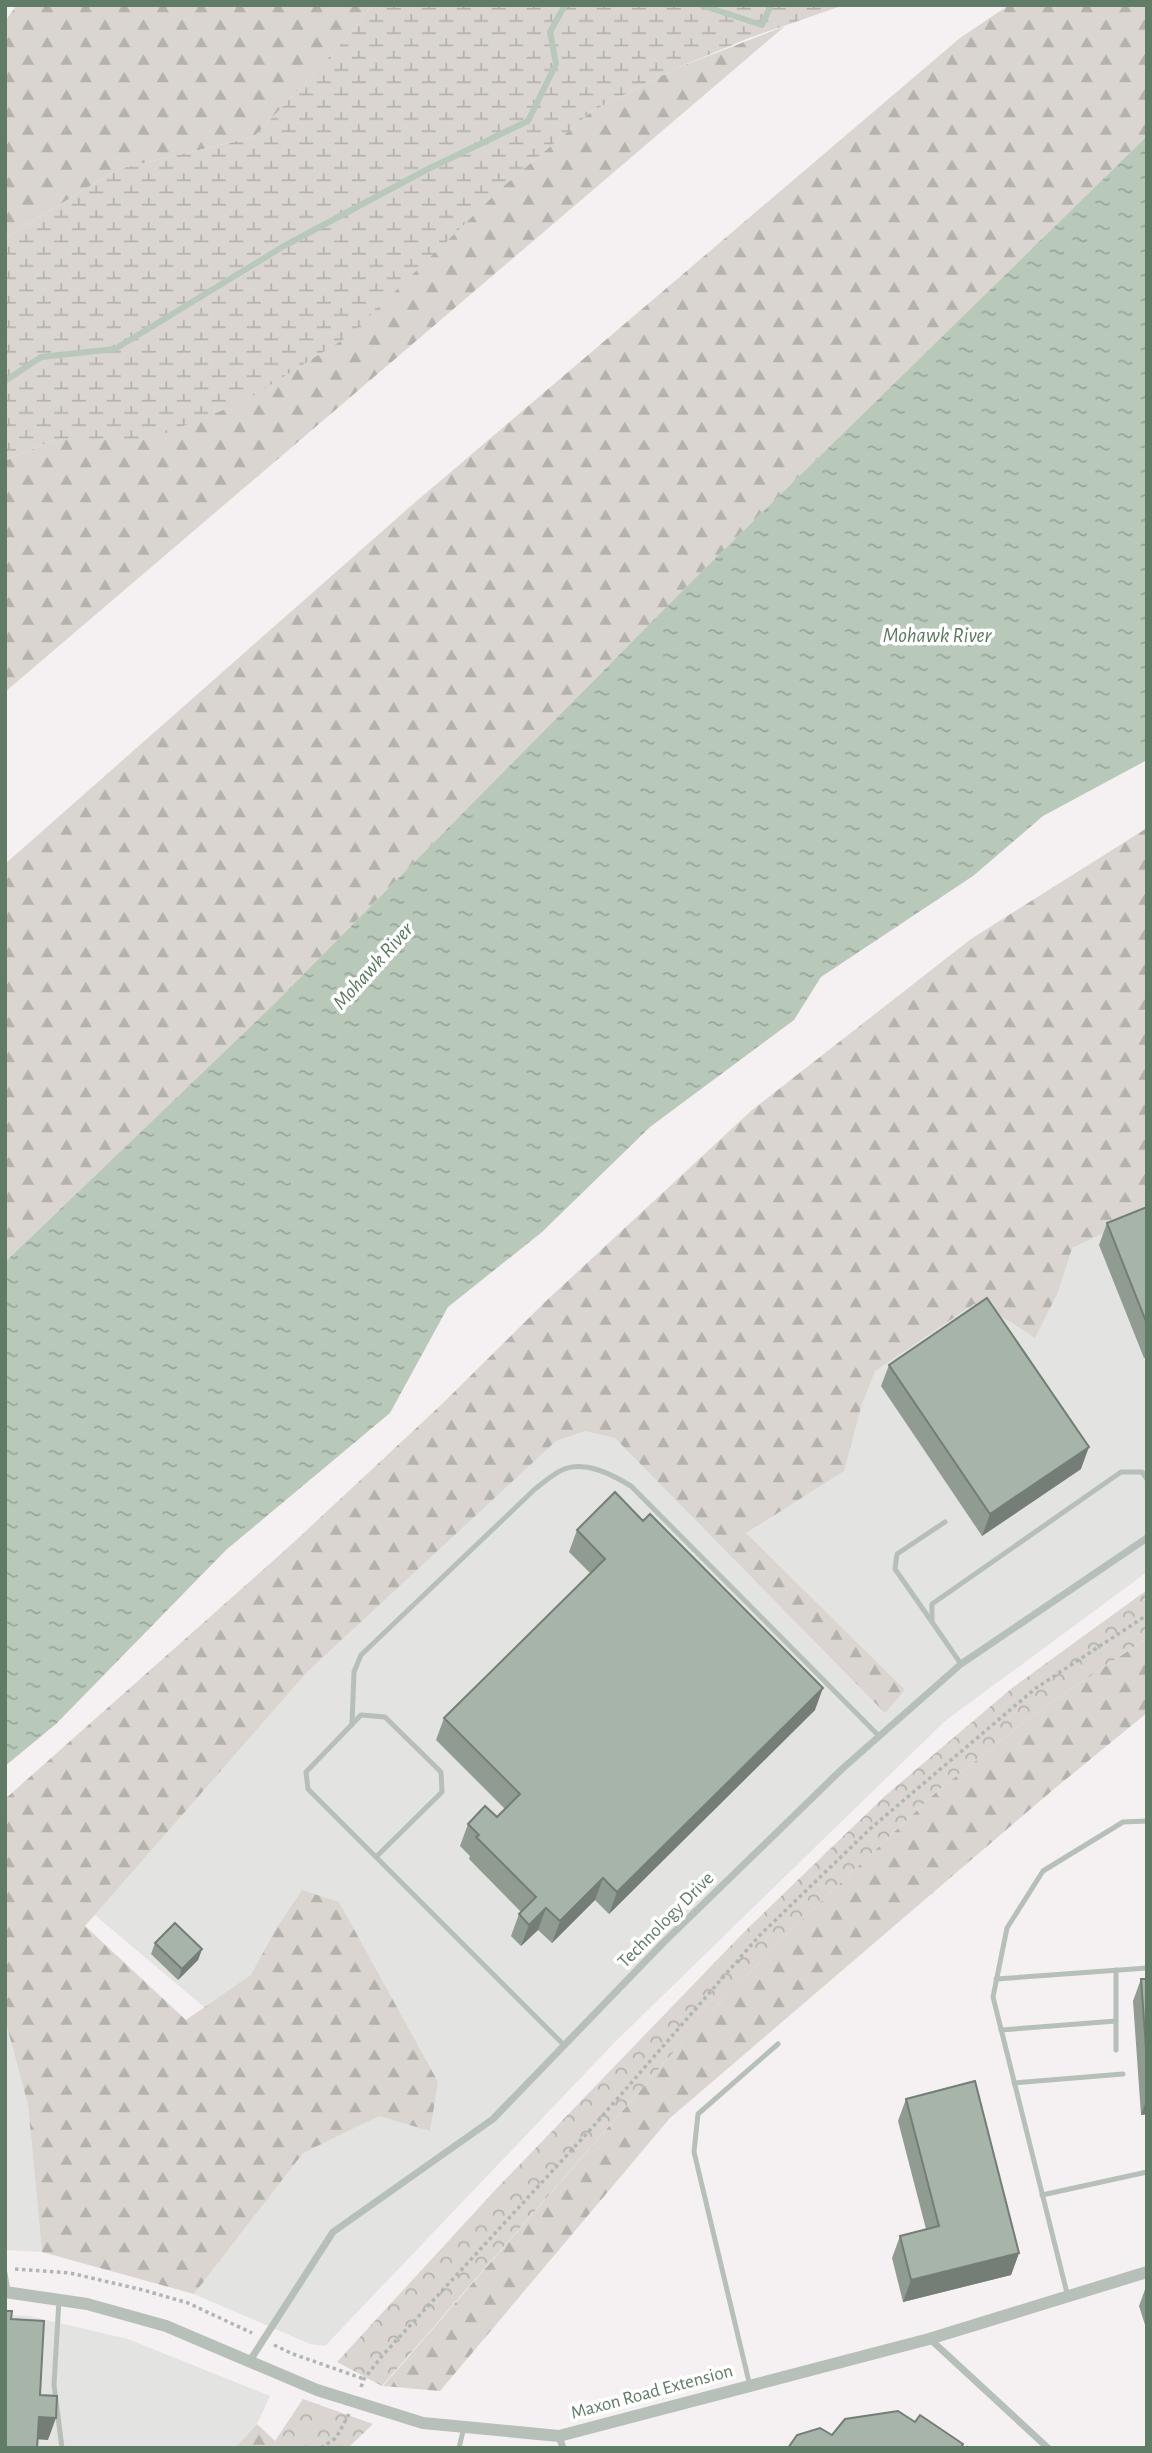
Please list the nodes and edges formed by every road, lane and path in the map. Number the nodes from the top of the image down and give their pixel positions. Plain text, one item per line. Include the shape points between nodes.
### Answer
1 (1147, 1479) edge
2 (945, 1522) dead end
3 (1147, 1538) edge
4 (1147, 1615) edge
5 (932, 1622) junction
6 (961, 1664) junction
7 (352, 1725) junction
8 (879, 1736) junction
9 (1147, 1821) edge
10 (376, 1857) junction
11 (1147, 1968) edge
12 (1116, 1970) junction
13 (996, 1979) junction
14 (1116, 2021) junction
15 (1001, 2030) junction
16 (778, 2044) dead end
17 (564, 2045) junction
18 (1116, 2050) dead end
19 (1123, 2074) dead end
20 (1014, 2083) junction
21 (1147, 2172) edge
22 (1042, 2195) junction
23 (5, 2271) edge
24 (1147, 2272) edge
25 (7, 2292) edge
26 (1068, 2297) junction
27 (59, 2300) junction
28 (221, 2318) dead end
29 (929, 2339) junction
30 (293, 2354) dead end
31 (248, 2362) junction
32 (364, 2379) junction
33 (750, 2386) junction
34 (360, 2389) dead end
35 (350, 2412) dead end
36 (464, 2427) junction
37 (561, 2442) edge
38 (62, 2448) edge
39 (321, 2448) edge
40 (459, 2448) edge
41 (1048, 2448) edge

1 - 5 lane via 1142,1472 1121,1472 932,1604
2 - 5 lane via 897,1554 895,1569
3 - 6 street, Technology Drive
4 - 32 path via 1036,1688 871,1828 759,1936
5 - 6 lane
6 - 8 street, Technology Drive
7 - 8 lane via 354,1672 361,1655 535,1489 562,1470 576,1467 606,1471 631,1486
7 - 10 lane via 306,1772 307,1789
7 - 10 lane via 361,1715 385,1717 442,1772 442,1792
8 - 17 street, Technology Drive
9 - 13 lane via 1123,1822 1043,1871 1007,1928
10 - 17 lane
11 - 12 lane
12 - 13 lane
12 - 14 lane
13 - 15 lane via 993,1997
14 - 15 lane
14 - 18 lane
15 - 20 lane
16 - 33 lane via 698,2114 694,2152
17 - 31 street, Technology Drive via 493,2119 332,2232
19 - 20 lane
20 - 22 lane
21 - 22 lane
22 - 26 lane
23 - 25 lane
23 - 28 path via 70,2273 188,2303
24 - 26 street, Maxon Road Extension
25 - 27 street, Maxon Road Extension
26 - 29 street, Maxon Road Extension
27 - 31 street, Maxon Road Extension via 166,2326
27 - 38 lane via 54,2385
29 - 33 street, Maxon Road Extension
29 - 41 street
30 - 32 path
31 - 36 street, Maxon Road Extension via 403,2417
32 - 34 path
33 - 37 street, Maxon Road Extension
35 - 39 path via 336,2438
36 - 37 street, Maxon Road Extension
36 - 40 lane

